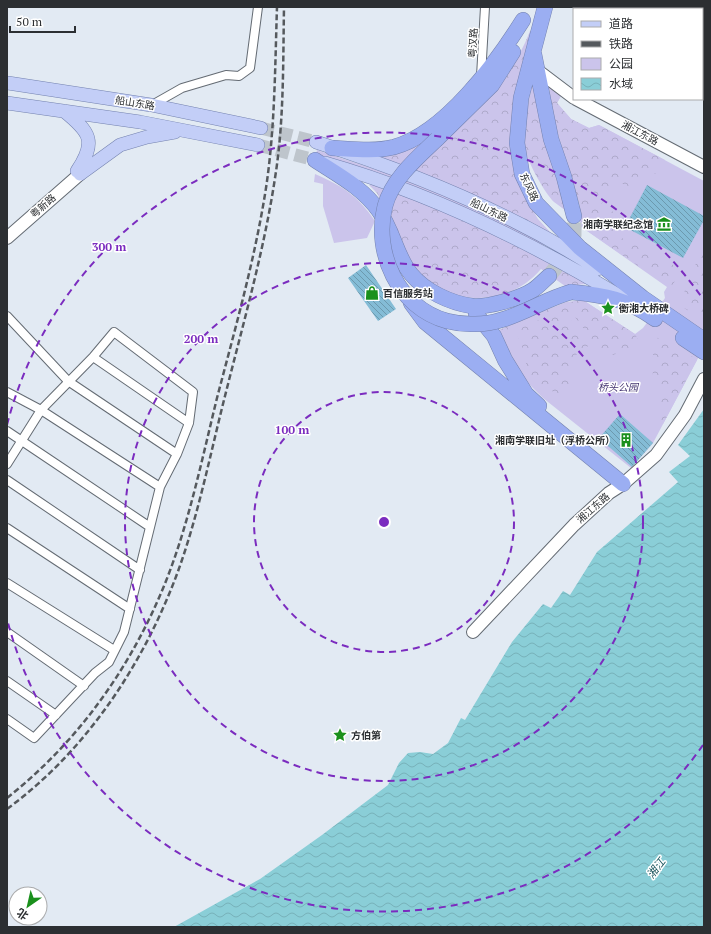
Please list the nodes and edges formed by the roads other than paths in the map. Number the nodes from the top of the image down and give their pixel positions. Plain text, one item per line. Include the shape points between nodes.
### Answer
1 (258, 7) edge
2 (485, 7) edge
3 (544, 7) edge
4 (525, 13) edge
5 (533, 48) junction
6 (537, 70) junction
7 (481, 79) junction
8 (8, 83) edge
9 (573, 97) edge
10 (579, 100) edge
11 (7, 103) edge
12 (151, 105) junction
13 (62, 110) junction
14 (261, 128) tunnel mouth
15 (184, 131) junction
16 (316, 142) tunnel mouth
17 (258, 145) tunnel mouth
18 (332, 148) junction
19 (315, 160) joint
20 (704, 167) edge
21 (78, 173) junction
22 (574, 216) tunnel mouth
23 (7, 231) edge
24 (7, 238) edge
25 (549, 276) tunnel mouth
26 (400, 290) junction
27 (450, 301) junction
28 (643, 305) junction
29 (7, 316) edge
30 (704, 340) edge
31 (704, 352) edge
32 (93, 357) junction
33 (704, 379) edge
34 (68, 382) junction
35 (7, 392) edge
36 (41, 410) junction
37 (188, 423) junction
38 (7, 431) edge
39 (22, 441) junction
40 (177, 454) junction
41 (7, 464) edge
42 (603, 468) junction
43 (7, 480) edge
44 (623, 484) junction
45 (160, 487) junction
46 (150, 527) junction
47 (7, 528) edge
48 (140, 570) junction
49 (7, 583) edge
50 (130, 609) junction
51 (7, 632) edge
52 (474, 632) dead end
53 (114, 650) junction
54 (7, 681) edge
55 (84, 686) junction
56 (56, 715) junction
57 (7, 719) edge

1 - 12 street via 250,68 239,76 226,75 182,88
2 - 7 street, 粤汉路
3 - 5 highway, 东风路
4 - 7 highway via 501,55
4 - 26 highway, bridge via 512,56 492,85 412,163 400,177 385,205 381,234 385,258
5 - 6 highway
5 - 28 highway, 东风路 via 521,98 517,143 522,174 536,203 580,248
6 - 9 street, 湘江东路
6 - 22 highway via 551,138
7 - 18 highway via 449,112 414,138 394,147 370,150
8 - 12 main road, 船山东路
10 - 20 street, 湘江东路
11 - 13 main road, 船山东路
12 - 14 main road, 船山东路
13 - 15 main road, 船山东路
13 - 21 main road via 83,126 88,135 90,146
15 - 17 main road, 船山东路
15 - 21 main road via 147,137 120,145
16 - 18 main road, 船山东路
18 - 28 main road, 船山东路 via 432,184 495,212 595,267
19 - 27 highway via 359,189 380,212 411,274
19 - 28 main road, 船山东路 via 365,174 446,205
21 - 23 street, 粤新路
21 - 24 street, 粤新路
25 - 27 highway via 533,290 510,300 474,306
26 - 28 highway, bridge via 424,311 447,321 473,324 504,320 556,296 571,292 605,295
26 - 42 highway, bridge via 425,322
27 - 42 highway via 476,314 494,336 526,394 572,435
28 - 30 highway
28 - 31 highway
29 - 34 street
32 - 34 street
32 - 37 street
32 - 37 street via 114,332 193,392
33 - 44 street, 湘江东路 via 685,414 656,455
34 - 36 street
34 - 40 street
35 - 36 street
36 - 39 street
36 - 45 street
37 - 40 street
38 - 39 street
39 - 41 street
39 - 46 street
40 - 45 street
42 - 44 highway
43 - 48 street
44 - 52 street, 湘江东路 via 609,493 574,525
45 - 46 street
46 - 48 street
47 - 50 street
48 - 50 street
49 - 53 street
50 - 53 street via 124,632
51 - 55 street
53 - 55 street via 108,662
54 - 56 street
55 - 56 street
56 - 57 street via 34,738

